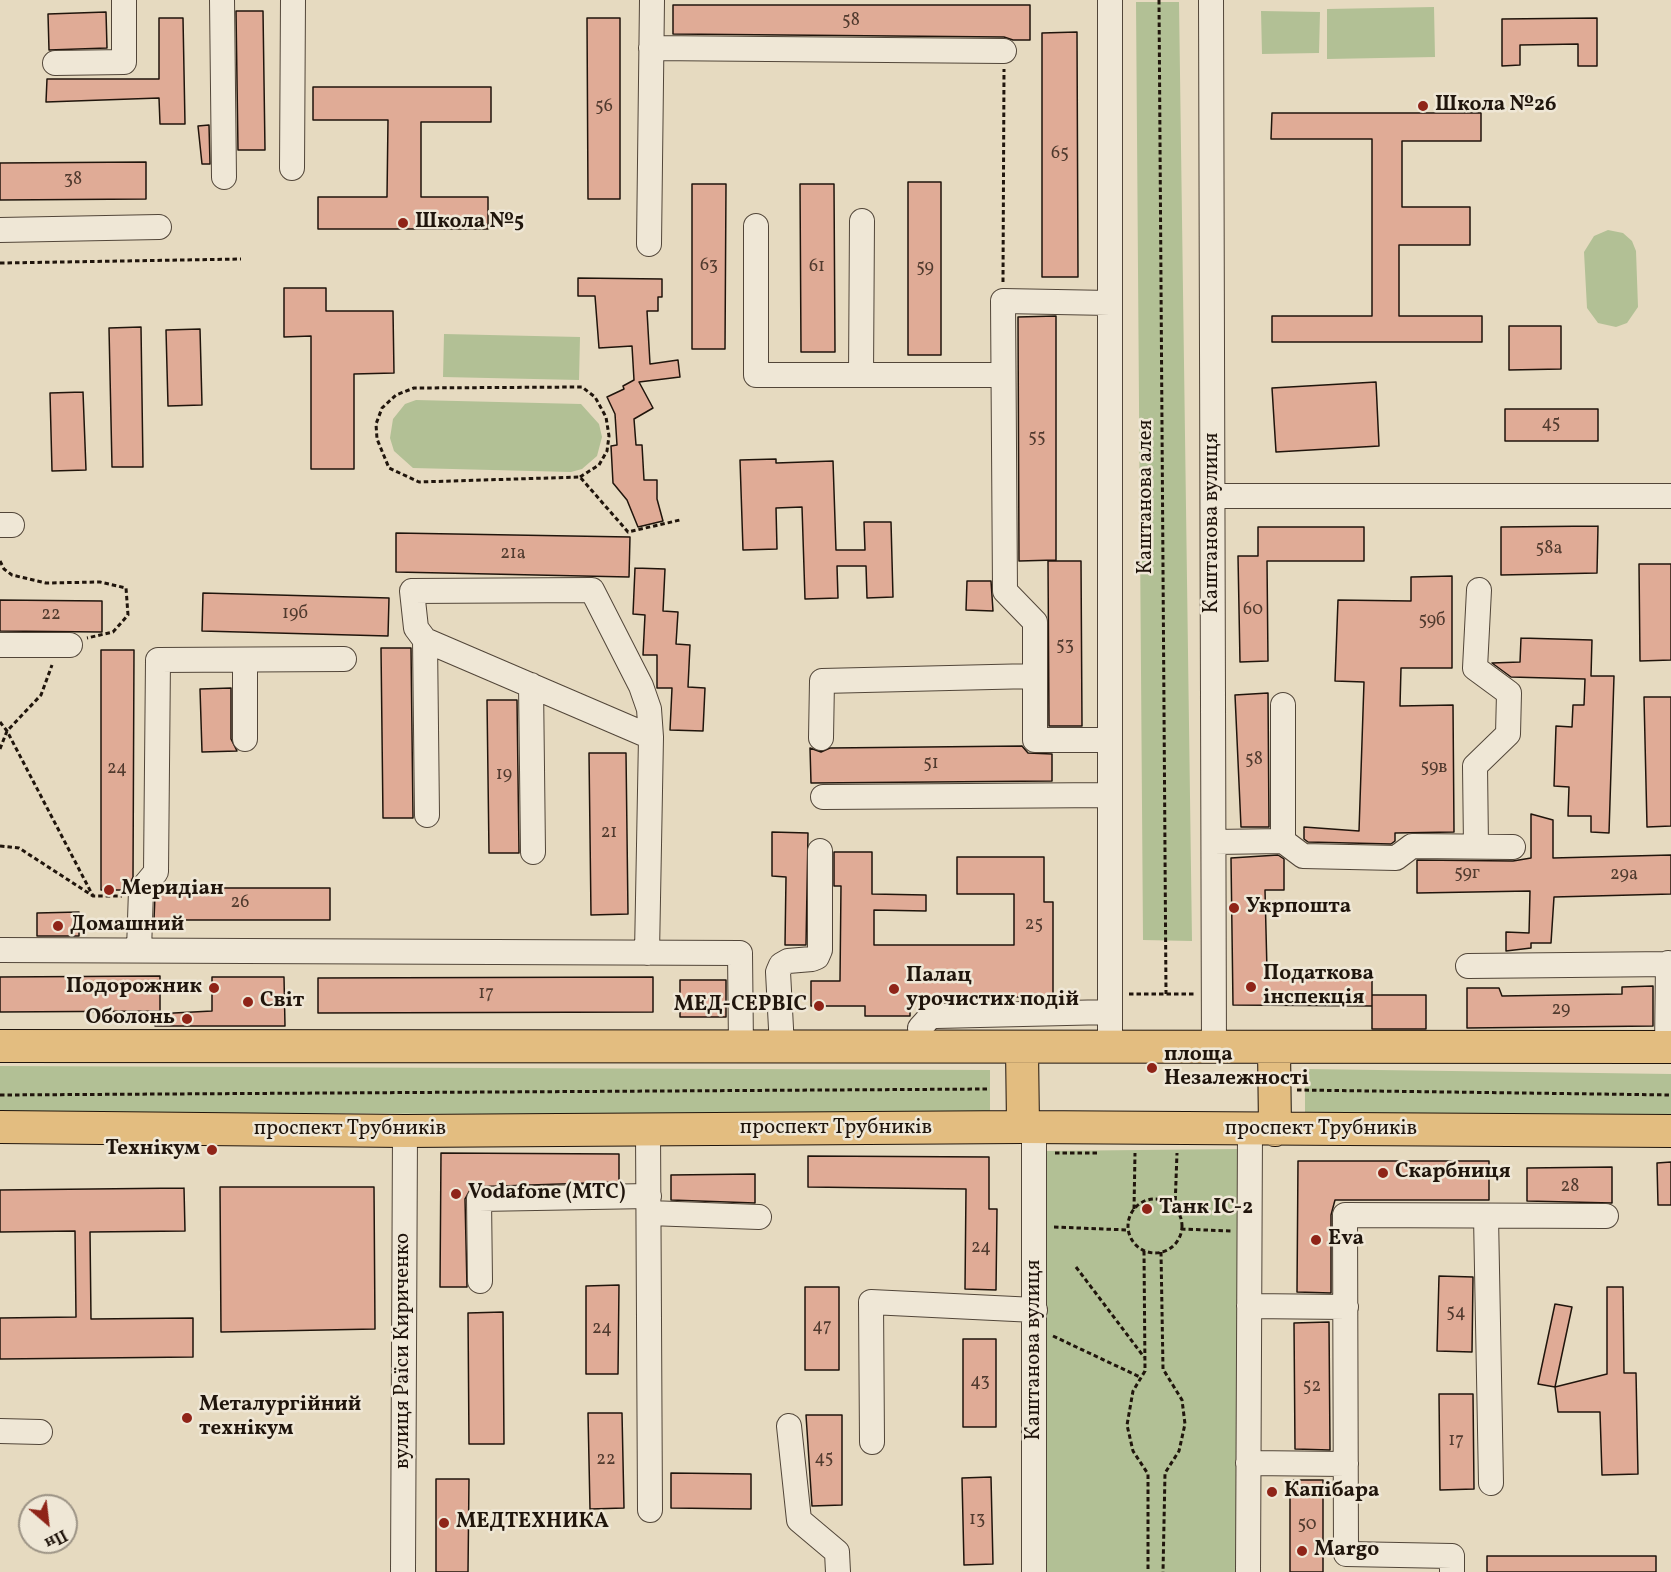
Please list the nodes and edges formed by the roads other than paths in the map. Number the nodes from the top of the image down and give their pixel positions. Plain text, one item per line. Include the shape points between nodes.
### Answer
1 (124, 0) edge
2 (222, 0) edge
3 (293, 0) edge
4 (652, 0) edge
5 (1110, 0) edge
6 (1211, 0) edge
7 (651, 48) junction
8 (1004, 51) road end
9 (55, 63) dead end
10 (292, 168) dead end
11 (224, 177) dead end
12 (862, 221) dead end
13 (756, 226) dead end
14 (159, 227) dead end
15 (0, 230) edge
16 (649, 244) dead end
17 (1110, 303) junction
18 (861, 375) junction
19 (1004, 375) junction
20 (1213, 496) junction
21 (1671, 496) edge
22 (1479, 590) dead end
23 (425, 640) junction
24 (0, 645) edge
25 (70, 645) dead end
26 (344, 659) dead end
27 (245, 660) junction
28 (1034, 676) junction
29 (531, 685) junction
30 (1283, 705) dead end
31 (651, 737) junction
32 (821, 738) dead end
33 (245, 739) dead end
34 (1110, 740) junction
35 (1110, 795) junction
36 (823, 797) dead end
37 (427, 815) dead end
38 (1283, 841) junction
39 (1214, 842) junction
40 (1476, 846) junction
41 (1513, 847) dead end
42 (820, 851) dead end
43 (533, 852) dead end
44 (0, 950) edge
45 (139, 950) junction
46 (647, 953) junction
47 (1669, 964) edge
48 (1468, 966) dead end
49 (1110, 1003) junction
50 (920, 1028) dead end
51 (0, 1046) edge
52 (1110, 1046) junction
53 (741, 1047) junction
54 (782, 1047) junction
55 (1022, 1047) junction
56 (1214, 1047) junction
57 (1274, 1047) junction
58 (1669, 1047) edge
59 (0, 1127) edge
60 (1029, 1127) junction
61 (648, 1130) junction
62 (1263, 1130) junction
63 (405, 1131) junction
64 (1671, 1131) edge
65 (649, 1205) junction
66 (759, 1216) dead end
67 (1486, 1216) junction
68 (1606, 1216) dead end
69 (480, 1281) dead end
70 (1249, 1306) junction
71 (1346, 1307) junction
72 (1035, 1319) junction
73 (789, 1426) dead end
74 (0, 1431) edge
75 (40, 1432) dead end
76 (872, 1443) dead end
77 (1248, 1463) junction
78 (1346, 1464) junction
79 (1491, 1483) dead end
80 (650, 1509) dead end
81 (403, 1572) edge
82 (838, 1572) edge
83 (1034, 1572) edge
84 (1248, 1572) edge
85 (1452, 1572) edge

1 - 9 street via 124,62
2 - 11 street
3 - 10 street
4 - 7 street
5 - 17 street
6 - 20 street, Каштанова вулиця
7 - 8 street
7 - 16 street
12 - 18 street
13 - 18 street via 756,375
14 - 15 street
17 - 19 street via 1003,301
17 - 34 street
18 - 19 street
19 - 28 street via 1005,591 1035,622
20 - 21 street
20 - 39 street, Каштанова вулиця
22 - 40 street via 1475,668 1509,693 1508,734 1475,766
23 - 29 street
23 - 31 street via 416,628 412,591 592,590 642,686
23 - 37 street
24 - 25 street
26 - 27 street
27 - 33 street
27 - 45 street via 158,660 156,872 141,890
28 - 32 street via 822,681
28 - 34 street via 1035,740
29 - 31 street
29 - 43 street
30 - 38 street
31 - 46 street
34 - 35 street
35 - 36 street
35 - 49 street
38 - 39 street
38 - 40 street via 1303,856 1396,858 1412,846
39 - 56 street, Каштанова вулиця
40 - 41 street
42 - 54 street via 820,950 812,959 788,961 778,972
44 - 45 street
45 - 46 street
46 - 53 street via 740,953
47 - 48 street
47 - 58 street
49 - 50 street via 936,1016
49 - 52 street
51 - 53 main road
52 - 55 main road
52 - 56 main road
53 - 54 main road
54 - 55 main road
55 - 60 main road
56 - 57 main road
57 - 58 main road
57 - 62 main road
59 - 63 main road, проспект Трубників
60 - 61 main road, проспект Трубників
60 - 62 main road, проспект Трубників
60 - 72 street, Каштанова вулиця
61 - 63 main road, проспект Трубників
61 - 65 street
62 - 64 main road, проспект Трубників
62 - 70 street via 1250,1221
63 - 81 street, вулиця Раїси Кириченко
65 - 66 street
65 - 69 street via 479,1199
65 - 80 street
67 - 68 street
67 - 71 street via 1346,1215
67 - 79 street
70 - 71 street
70 - 77 street
71 - 78 street
72 - 76 street via 871,1302
72 - 83 street, Каштанова вулиця
73 - 82 street via 799,1520 837,1552
74 - 75 street
77 - 78 street
77 - 84 street
78 - 85 street via 1346,1554 1452,1556

